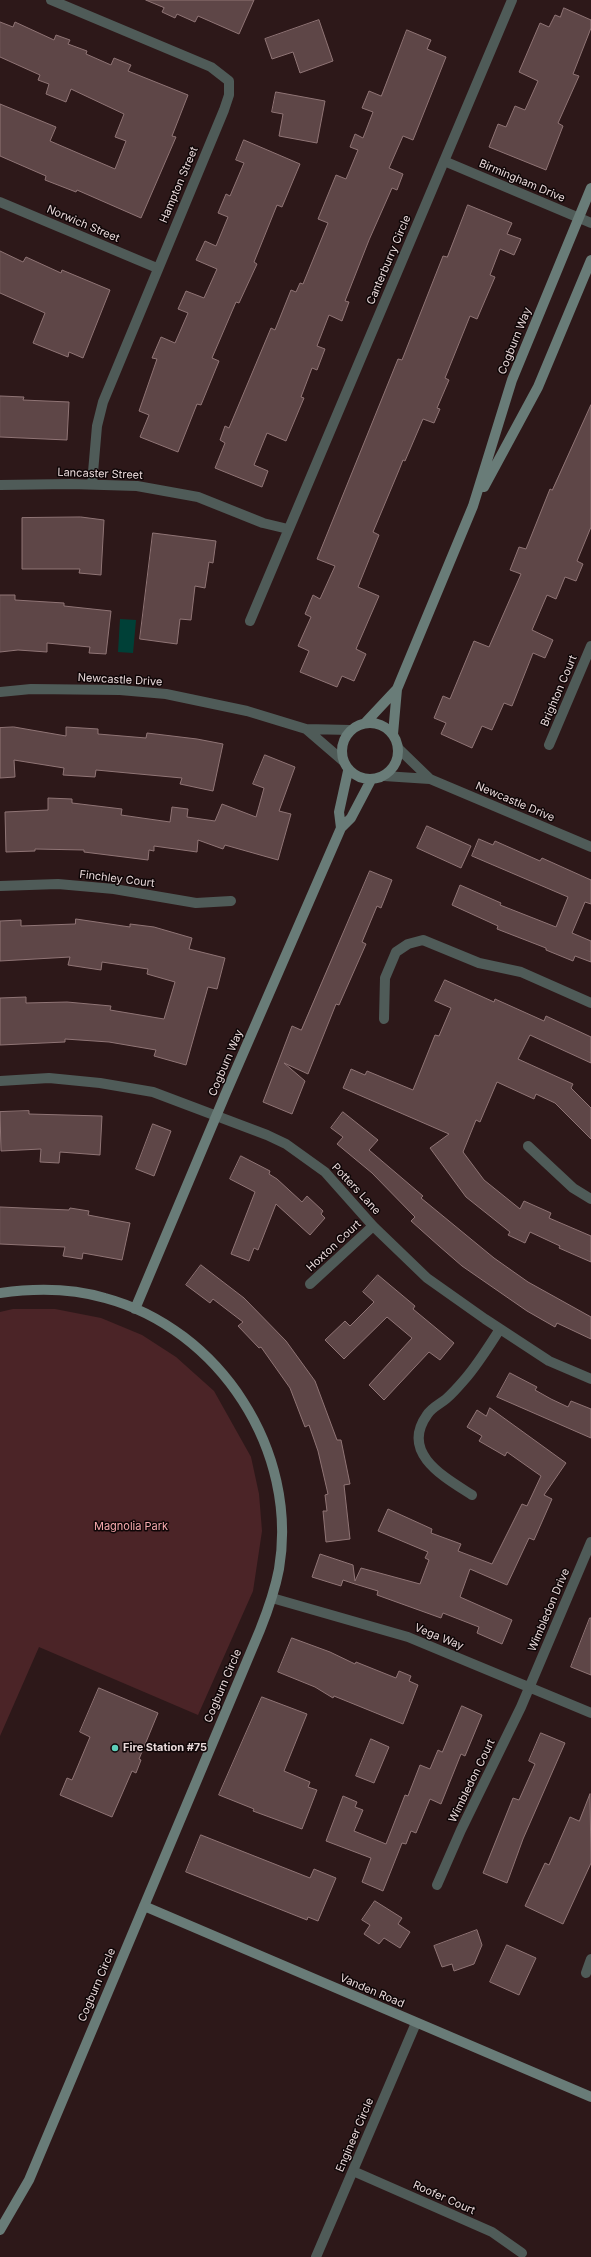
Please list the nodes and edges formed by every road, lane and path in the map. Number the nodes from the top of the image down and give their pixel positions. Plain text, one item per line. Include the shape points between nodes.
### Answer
1 (51, 0) edge
2 (512, 0) edge
3 (444, 161) junction
4 (591, 188) edge
5 (0, 202) edge
6 (578, 218) junction
7 (591, 223) edge
8 (591, 260) edge
9 (157, 268) junction
10 (92, 484) junction
11 (0, 485) edge
12 (473, 506) junction
13 (288, 530) junction
14 (250, 621) dead end
15 (591, 646) edge
16 (397, 689) junction
17 (0, 692) edge
18 (366, 722) junction
19 (306, 729) junction
20 (350, 730) junction
21 (393, 734) junction
22 (549, 745) dead end
23 (399, 749) junction
24 (342, 760) junction
25 (348, 771) junction
26 (384, 776) junction
27 (430, 779) junction
28 (371, 780) junction
29 (341, 828) junction
30 (591, 847) edge
31 (0, 886) edge
32 (231, 901) dead end
33 (591, 1003) edge
34 (384, 1019) dead end
35 (0, 1081) edge
36 (217, 1114) junction
37 (528, 1146) dead end
38 (591, 1199) edge
39 (373, 1226) junction
40 (310, 1284) dead end
41 (0, 1293) edge
42 (135, 1309) junction
43 (500, 1329) junction
44 (591, 1379) edge
45 (472, 1495) dead end
46 (591, 1542) edge
47 (272, 1598) junction
48 (530, 1687) junction
49 (591, 1714) edge
50 (437, 1885) dead end
51 (144, 1906) junction
52 (591, 1959) edge
53 (586, 1973) dead end
54 (416, 2023) junction
55 (591, 2097) edge
56 (353, 2171) junction
57 (0, 2230) edge
58 (522, 2253) dead end
59 (316, 2257) edge

1 - 9 street, Hampton Street via 211,67 229,81 229,95 224,110
2 - 3 street, Canterburry Circle
3 - 6 street, Birmingham Drive
3 - 13 street, Canterburry Circle
4 - 6 street, Cogburn Way
5 - 9 street, Norwich Street
6 - 7 street, Birmingham Drive
6 - 12 street, Cogburn Way via 512,380
8 - 12 street, Cogburn Way via 538,387
9 - 10 street, Hampton Street via 103,402 97,426
10 - 11 street, Lancaster Street
10 - 13 street, Lancaster Street via 137,486 198,497 263,523
12 - 16 street, Cogburn Way
13 - 14 street, Canterburry Circle
15 - 22 street, Brighton Court
16 - 18 street, Cogburn Way
16 - 21 street, Cogburn Way
17 - 19 street, Newcastle Drive via 31,689 120,690 166,694 247,711
18 - 20 street
18 - 21 street via 381,724
19 - 20 street, Newcastle Drive
19 - 24 street, Newcastle Drive
20 - 24 street via 342,744
21 - 23 street
23 - 26 street via 396,764
23 - 27 street, Newcastle Drive
24 - 25 street
25 - 28 street via 358,778
25 - 29 street, Cogburn Way via 339,812
26 - 27 street, Newcastle Drive
26 - 28 street
27 - 30 street, Newcastle Drive
28 - 29 street, Cogburn Way via 350,818
29 - 36 street, Cogburn Way
31 - 32 street, Finchley Court via 58,884 114,889 196,903
33 - 34 street via 521,972 479,963 423,940 408,944 396,952 385,978
35 - 36 street, Potters Lane via 49,1078 100,1083 153,1092
36 - 39 street, Potters Lane via 268,1135 304,1156 341,1188
36 - 42 street, Cogburn Way
37 - 38 street via 573,1188
39 - 40 street, Hoxton Court
39 - 43 street, Potters Lane via 427,1278
41 - 42 street, Cogburn Circle via 25,1289 59,1290 106,1298
42 - 47 street, Cogburn Circle via 163,1323 198,1347 228,1378 249,1410 268,1454 280,1505 281,1547
43 - 44 street, Potters Lane via 550,1361
43 - 45 street via 466,1378 428,1413 418,1430 423,1456 444,1476
46 - 48 street, Wimbledon Drive
47 - 48 street, Vega Way via 408,1637
47 - 51 street, Cogburn Circle
48 - 49 street, Vega Way
48 - 50 street, Wimbledon Court
51 - 54 street, Vanden Road
51 - 57 street, Cogburn Circle via 29,2180
52 - 53 street
54 - 55 street, Vanden Road
54 - 56 street, Engineer Circle
56 - 58 street, Roofer Court via 492,2232
56 - 59 street, Engineer Circle

